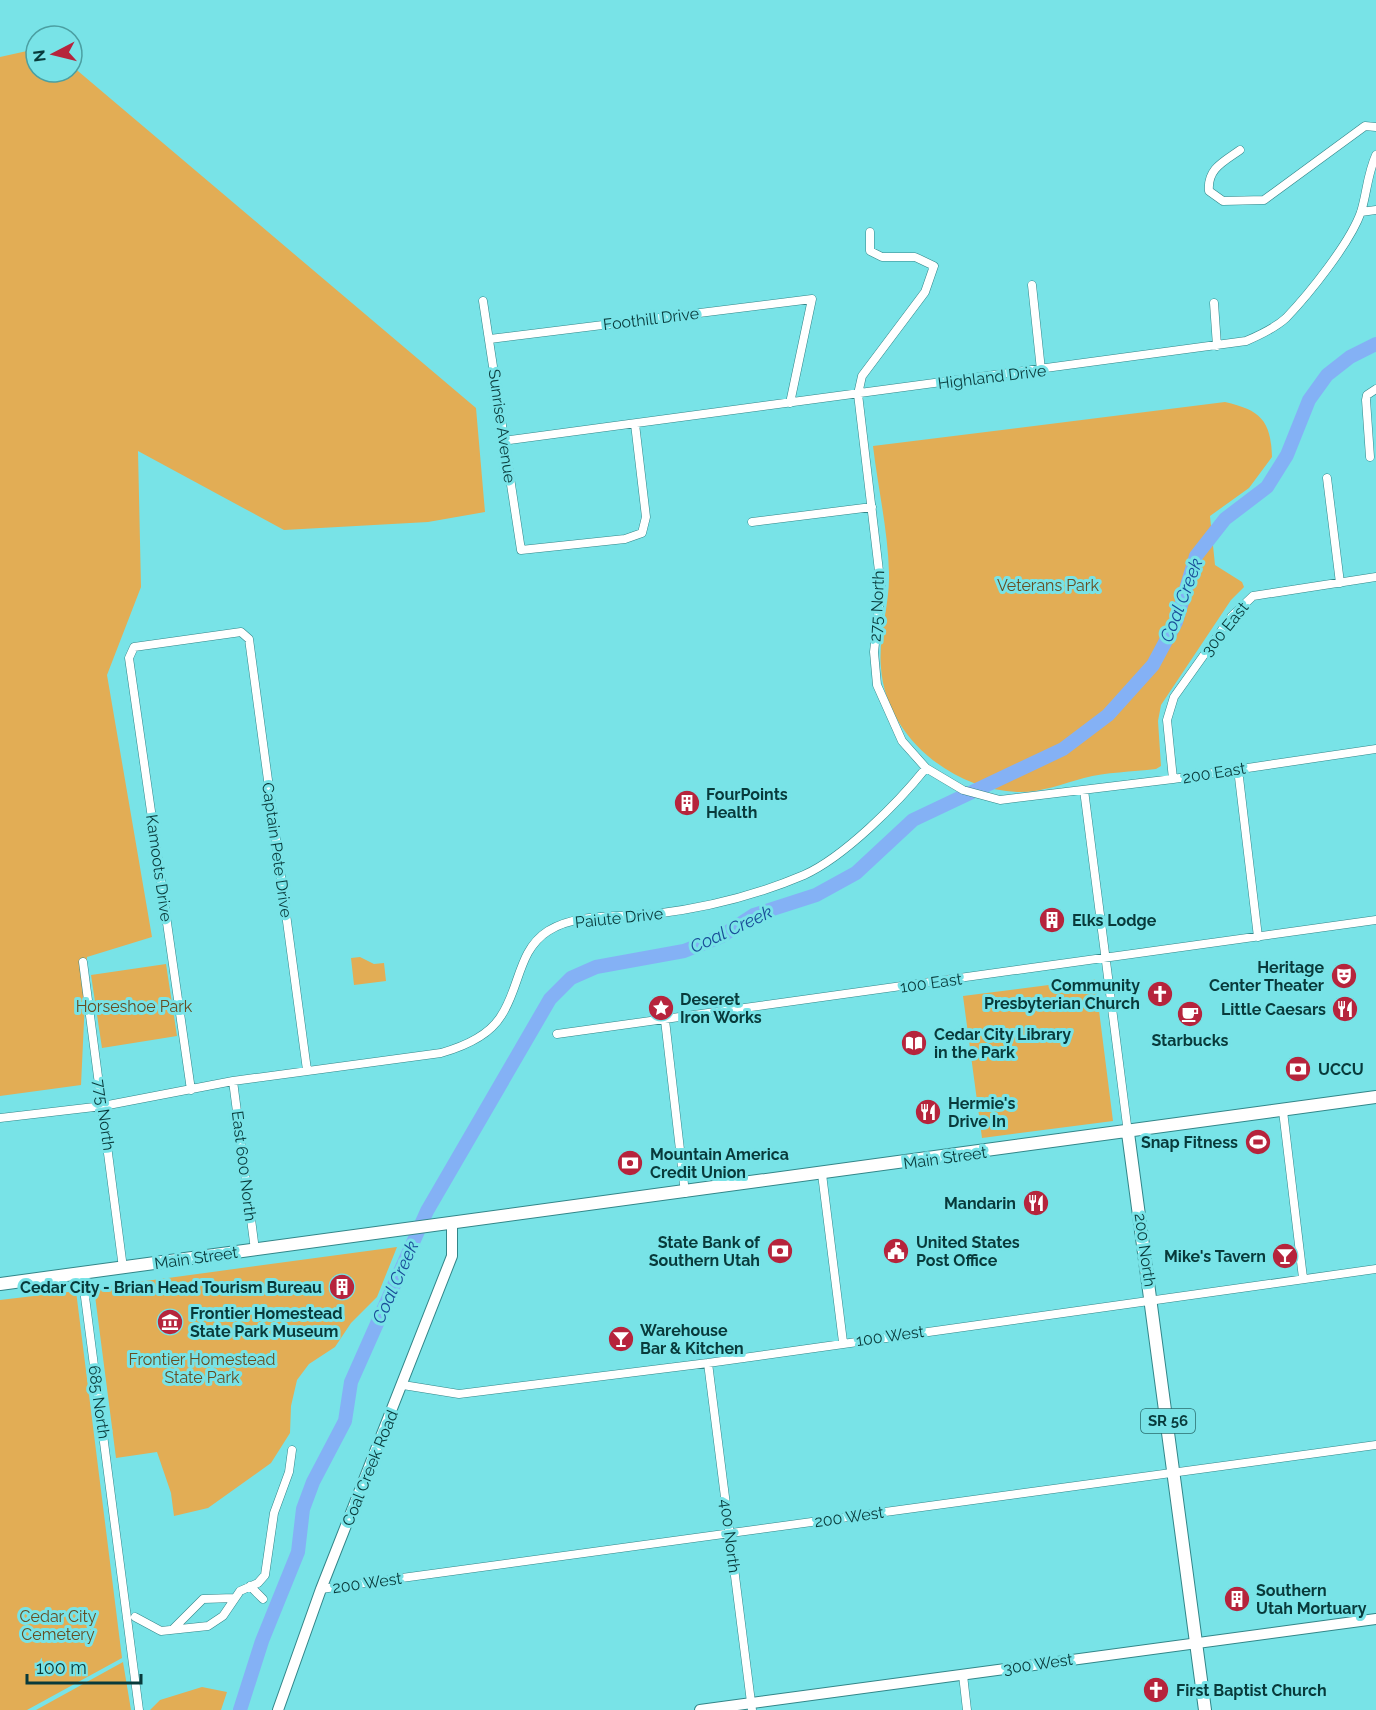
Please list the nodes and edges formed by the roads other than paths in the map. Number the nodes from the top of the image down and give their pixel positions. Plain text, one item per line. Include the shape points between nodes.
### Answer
1 (1376, 127) edge
2 (1240, 150) dead end
3 (1376, 154) edge
4 (1376, 210) edge
5 (1361, 212) junction
6 (870, 232) dead end
7 (1032, 285) dead end
8 (483, 301) dead end
9 (1214, 303) dead end
10 (490, 339) junction
11 (1216, 346) junction
12 (1041, 370) junction
13 (1376, 389) edge
14 (858, 394) junction
15 (790, 403) junction
16 (635, 424) junction
17 (503, 441) junction
18 (1370, 457) dead end
19 (1327, 478) dead end
20 (872, 507) junction
21 (752, 522) dead end
22 (1376, 577) edge
23 (1340, 583) junction
24 (134, 646) joint
25 (1376, 749) edge
26 (926, 768) junction
27 (1238, 769) junction
28 (1173, 779) junction
29 (1084, 790) junction
30 (1000, 800) joint
31 (1376, 921) edge
32 (1258, 937) junction
33 (1106, 958) junction
34 (83, 962) dead end
35 (665, 1020) junction
36 (557, 1034) dead end
37 (307, 1070) junction
38 (233, 1081) junction
39 (191, 1089) junction
40 (1376, 1098) edge
41 (103, 1106) junction
42 (1283, 1111) junction
43 (0, 1118) edge
44 (1128, 1133) junction
45 (822, 1174) junction
46 (685, 1193) junction
47 (452, 1224) junction
48 (255, 1250) junction
49 (123, 1268) junction
50 (1376, 1269) edge
51 (82, 1274) junction
52 (1303, 1278) junction
53 (0, 1284) edge
54 (1152, 1299) junction
55 (843, 1342) junction
56 (708, 1363) junction
57 (403, 1385) junction
58 (1376, 1445) edge
59 (292, 1450) dead end
60 (1174, 1472) junction
61 (730, 1534) junction
62 (254, 1584) junction
63 (269, 1585) dead end
64 (321, 1589) junction
65 (234, 1598) junction
66 (263, 1599) dead end
67 (135, 1617) dead end
68 (1376, 1619) edge
69 (173, 1629) junction
70 (1196, 1643) junction
71 (963, 1675) junction
72 (751, 1707) edge
73 (139, 1710) edge
74 (278, 1710) edge
75 (700, 1710) edge
76 (967, 1710) edge
77 (1205, 1710) edge

1 - 2 street via 1365,126 1264,200 1223,201 1209,191 1208,179 1215,168
3 - 5 street, Highland Drive via 1367,174
4 - 5 street
5 - 11 street, Highland Drive via 1344,246 1285,318 1246,341
6 - 14 street via 870,251 882,257 915,256 934,266 925,292 862,376
7 - 12 street
8 - 10 street, Sunrise Avenue
9 - 11 street
10 - 15 street, Foothill Drive via 812,299
10 - 17 street, Sunrise Avenue
11 - 12 street, Highland Drive
12 - 14 street, Highland Drive
13 - 18 street via 1366,400
14 - 15 street, Highland Drive
14 - 20 street, 275 North
15 - 16 street, Highland Drive
16 - 17 street, Highland Drive
16 - 17 street, Sunrise Avenue via 646,517 642,533 626,539 521,550
19 - 23 street
20 - 21 street
20 - 26 street, 275 North via 881,588 874,652 877,685 902,741
22 - 23 street, 300 East
23 - 28 street, 300 East via 1253,596 1231,617 1174,697 1167,720
24 - 37 street, Captain Pete Drive via 241,632 249,639
24 - 39 street, Kamoots Drive via 129,658
25 - 27 street, 200 East
26 - 30 street, 275 North via 963,790
26 - 37 street, Paiute Drive via 898,803 846,847 805,874 696,909 578,920 549,930 529,946 501,1017 482,1036 441,1053
27 - 28 street, 200 East
27 - 32 street
28 - 29 street, 200 East
29 - 30 street, 200 East
29 - 33 street, 200 North
31 - 32 street, 100 East
32 - 33 street, 100 East
33 - 35 street, 100 East
33 - 44 street, 200 North
34 - 41 street, 775 North
35 - 36 street, 100 East
35 - 46 street
37 - 38 street, Paiute Drive
38 - 39 street, Paiute Drive
38 - 48 street, East 600 North
39 - 41 street, Paiute Drive
40 - 42 main road, Main Street
41 - 43 street, Paiute Drive
41 - 49 street, 775 North
42 - 44 main road, Main Street
42 - 52 street
44 - 45 main road, Main Street
44 - 54 main road, 200 North / SR 56
45 - 46 main road, Main Street
45 - 55 street
46 - 47 main road, Main Street
47 - 48 main road, Main Street
47 - 57 street, Coal Creek Road via 452,1256
48 - 49 main road, Main Street
49 - 51 main road, Main Street
50 - 52 street, 100 West
51 - 53 main road, Main Street
51 - 73 street, 685 North
52 - 54 street, 100 West
54 - 55 street, 100 West
54 - 60 main road, 200 North / SR 56
55 - 56 street, 100 West
56 - 57 street, 100 West via 459,1394
56 - 61 street, 400 North
57 - 64 street, Coal Creek Road
58 - 60 street, 200 West
59 - 62 street via 289,1472 274,1513 265,1575
60 - 61 street, 200 West
60 - 70 main road, 200 North / SR 56
61 - 64 street, 200 West
61 - 72 street, 400 North
62 - 63 street
62 - 65 street
62 - 66 street
64 - 74 street, Coal Creek Road
65 - 69 street via 203,1599
65 - 69 street via 223,1616 208,1626
67 - 69 street via 161,1631
68 - 70 street, 300 West
70 - 71 street, 300 West
70 - 77 main road, 200 North / SR 56
71 - 72 street, 300 West
71 - 76 street
72 - 75 street, 300 West

